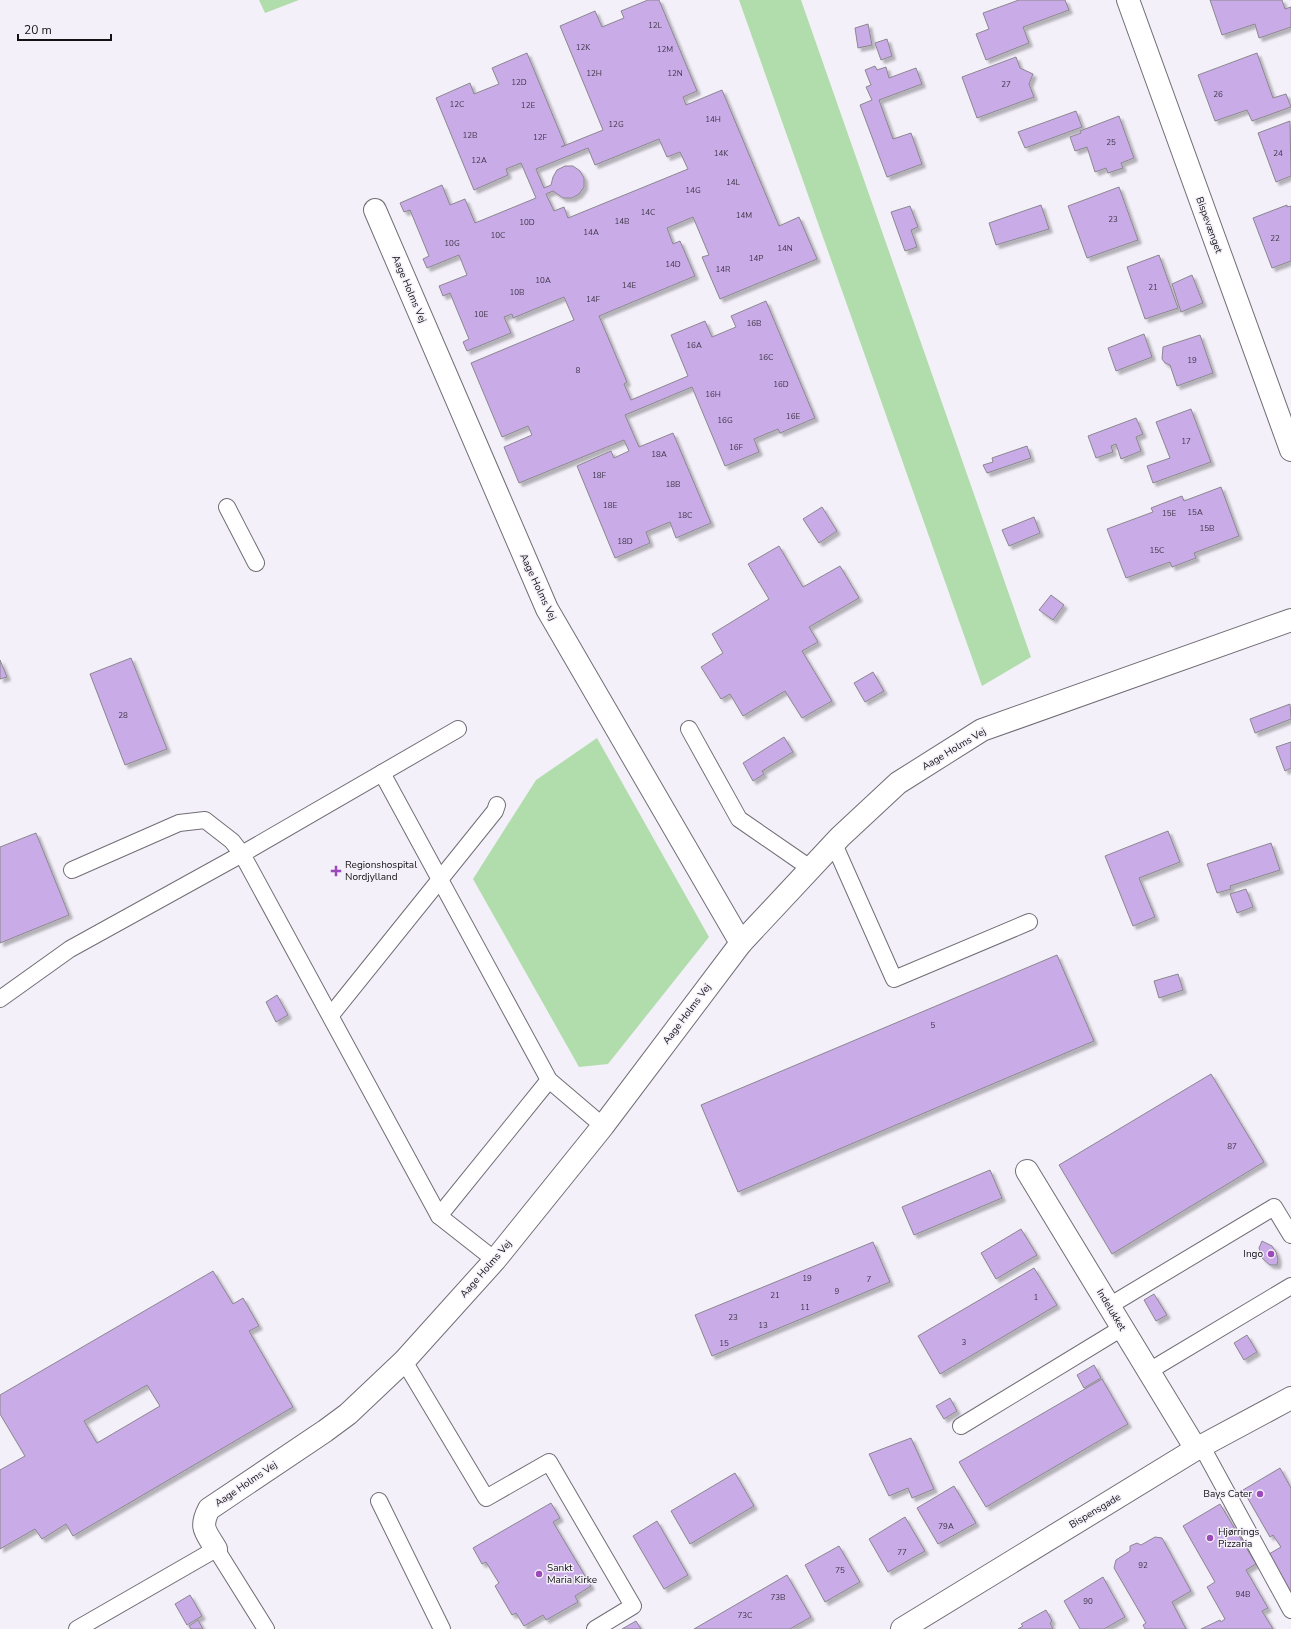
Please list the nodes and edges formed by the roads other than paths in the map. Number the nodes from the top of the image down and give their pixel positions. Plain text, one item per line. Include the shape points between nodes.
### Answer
1 (1128, 0) edge
2 (375, 210) dead end
3 (1291, 450) edge
4 (227, 507) dead end
5 (256, 563) dead end
6 (1291, 620) edge
7 (458, 729) dead end
8 (688, 729) dead end
9 (382, 773) junction
10 (497, 805) dead end
11 (834, 844) junction
12 (242, 854) junction
13 (810, 868) junction
14 (72, 870) dead end
15 (439, 879) junction
16 (1029, 922) dead end
17 (741, 943) junction
18 (0, 999) edge
19 (331, 1015) junction
20 (549, 1080) junction
21 (603, 1126) junction
22 (1027, 1171) dead end
23 (439, 1216) junction
24 (1291, 1235) edge
25 (495, 1260) junction
26 (1291, 1286) edge
27 (1109, 1306) junction
28 (1122, 1328) junction
29 (404, 1360) junction
30 (1149, 1371) junction
31 (1291, 1398) edge
32 (961, 1426) dead end
33 (1199, 1448) junction
34 (379, 1501) dead end
35 (216, 1549) junction
36 (1291, 1610) edge
37 (77, 1629) edge
38 (266, 1629) edge
39 (442, 1629) edge
40 (595, 1629) edge
41 (902, 1629) edge

1 - 3 street, Bispevænget
2 - 17 street, Aage Holms Vej via 547,609
4 - 5 lane
6 - 11 street, Aage Holms Vej via 982,730 898,783
7 - 9 lane
8 - 13 lane via 739,819
9 - 12 lane
9 - 15 lane
10 - 15 lane via 495,811
11 - 13 street, Aage Holms Vej
11 - 16 lane via 894,979
12 - 14 lane via 232,841 206,820 179,823
12 - 18 lane via 70,949
12 - 19 lane
13 - 17 street, Aage Holms Vej
15 - 19 lane
15 - 20 lane
17 - 21 street, Aage Holms Vej
19 - 23 lane
20 - 21 lane
20 - 23 lane
21 - 25 street, Aage Holms Vej
22 - 27 street, Indelukket
23 - 25 lane
24 - 27 lane via 1274,1207
25 - 29 street, Aage Holms Vej
26 - 30 lane
27 - 28 street, Indelukket
28 - 30 street, Indelukket
28 - 32 lane
29 - 35 street, Aage Holms Vej via 348,1414 209,1509 203,1520 204,1530
29 - 40 lane via 486,1498 549,1462 633,1606
30 - 33 street, Indelukket
31 - 33 street, Bispensgade
33 - 36 lane
33 - 41 street, Bispensgade
34 - 39 lane
35 - 37 lane
35 - 38 lane

